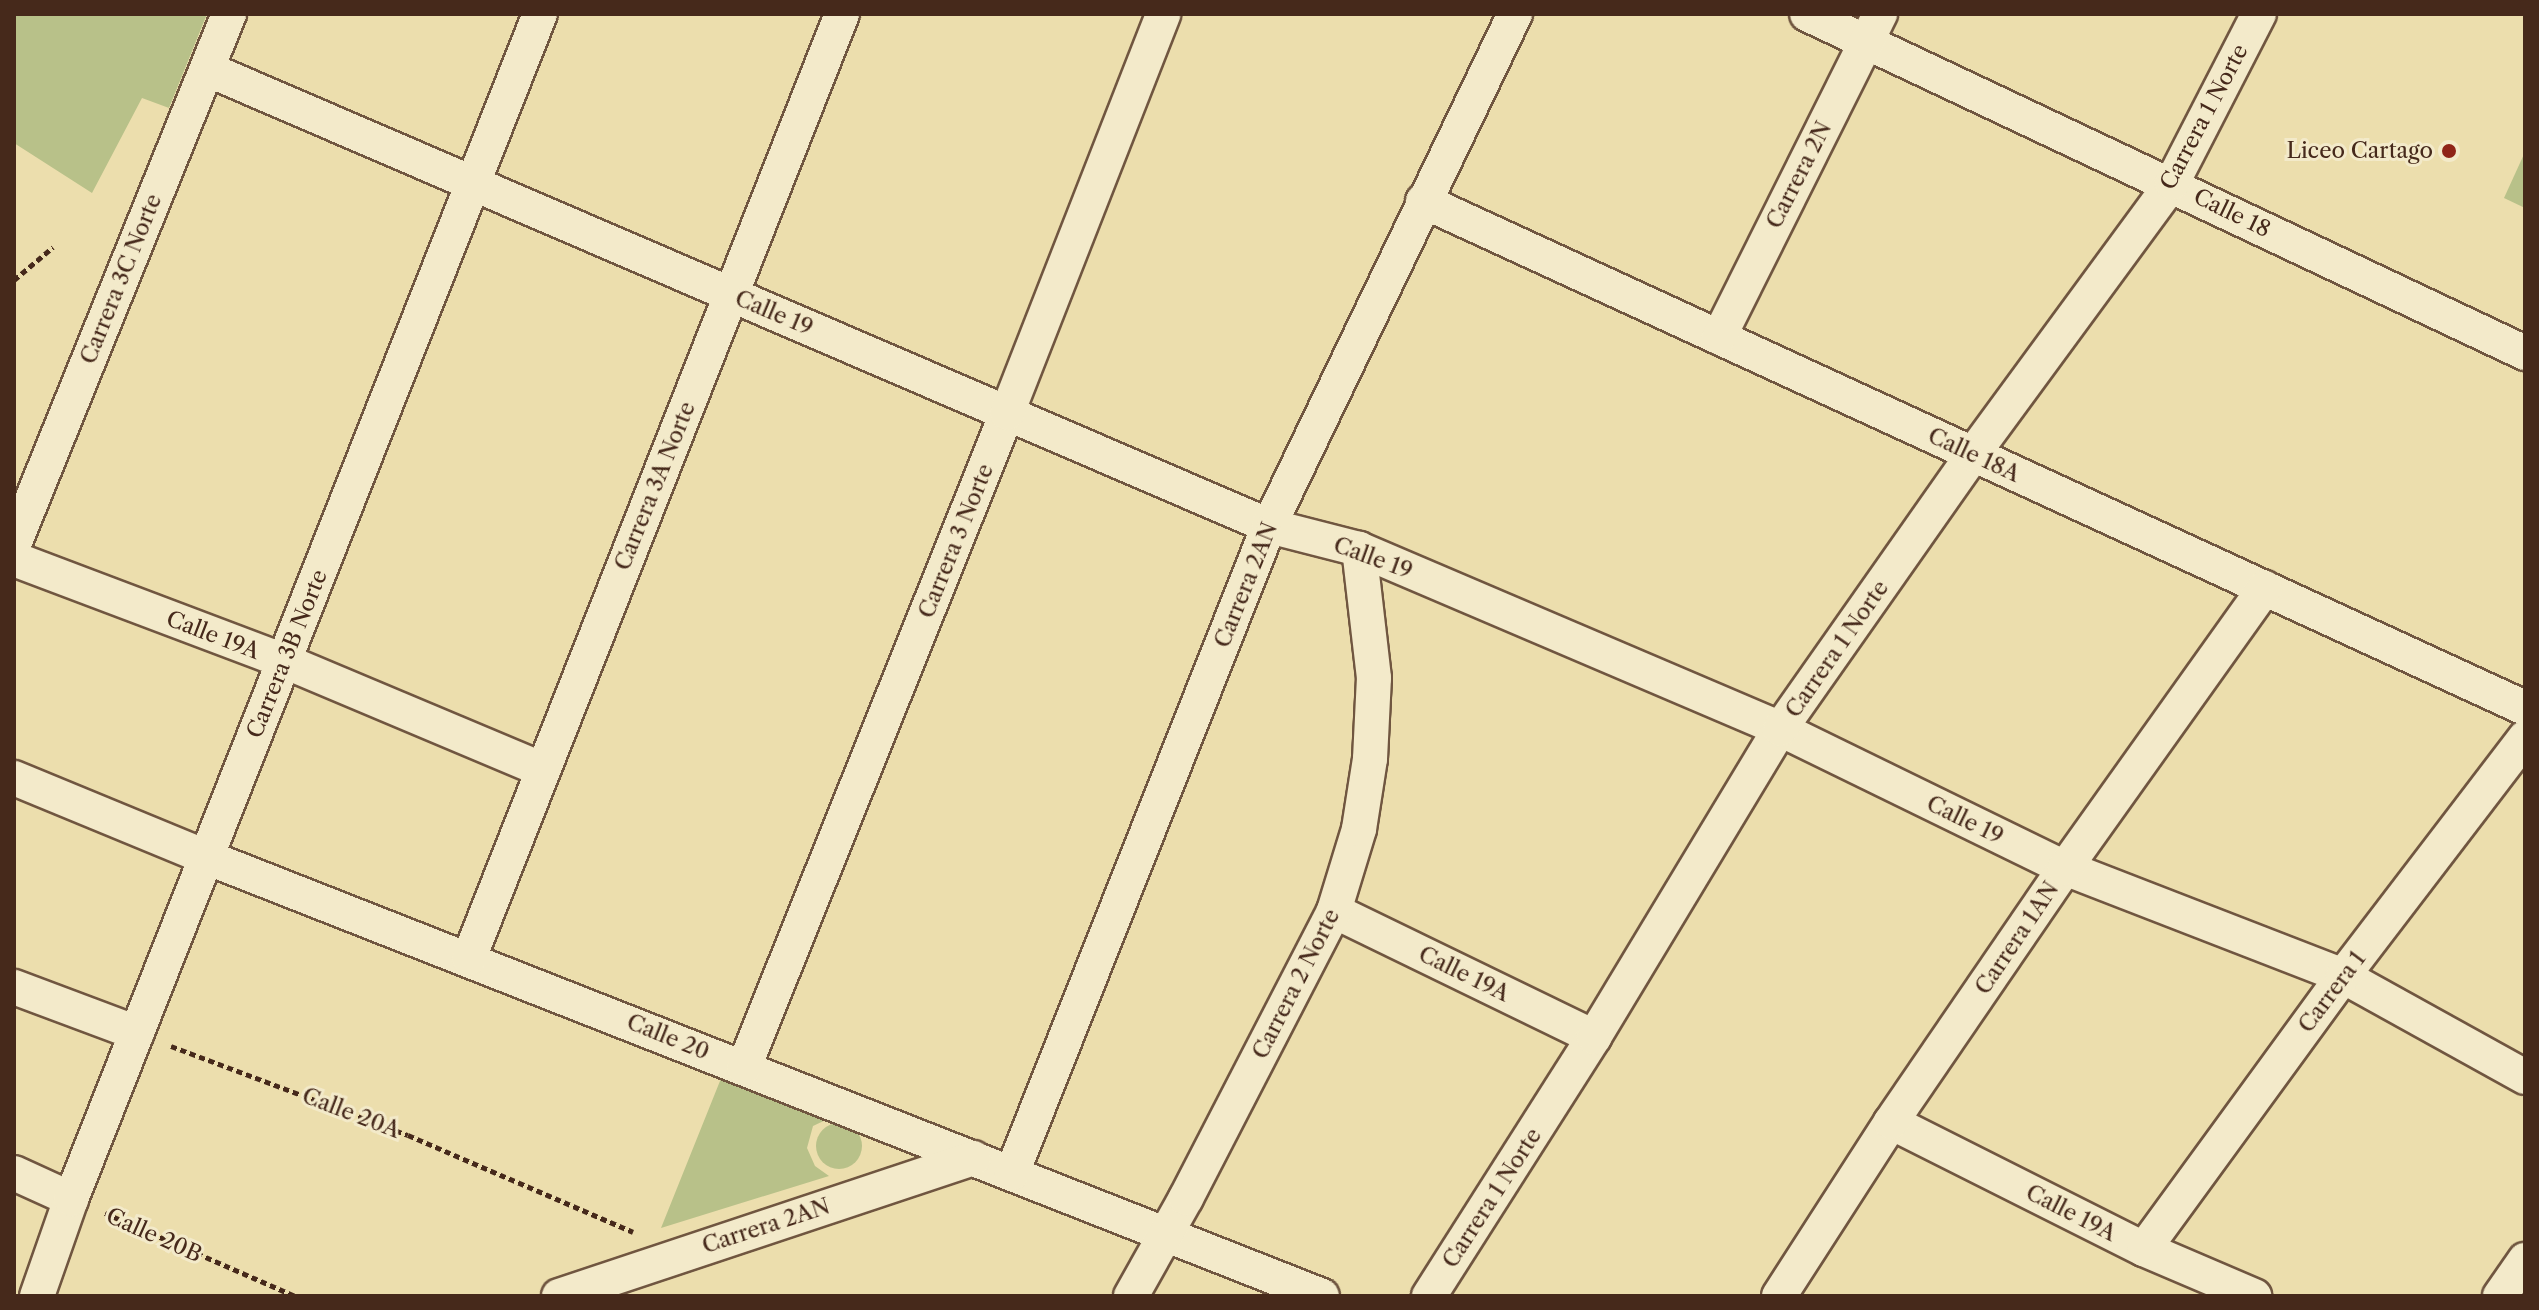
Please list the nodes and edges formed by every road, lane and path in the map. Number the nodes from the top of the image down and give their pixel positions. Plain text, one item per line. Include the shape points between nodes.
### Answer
1 (229, 14) edge
2 (540, 14) edge
3 (842, 14) edge
4 (1163, 14) edge
5 (1515, 14) edge
6 (1807, 14) edge
7 (2259, 14) edge
8 (1873, 28) edge
9 (207, 69) junction
10 (473, 183) junction
11 (2172, 183) junction
12 (1423, 201) junction
13 (53, 247) dead end
14 (14, 280) edge
15 (731, 295) junction
16 (1719, 337) junction
17 (2525, 353) edge
18 (1007, 413) junction
19 (1973, 454) junction
20 (1269, 526) junction
21 (14, 544) edge
22 (1359, 549) junction
23 (14, 559) edge
24 (2265, 588) junction
25 (284, 661) junction
26 (2525, 708) edge
27 (1780, 729) junction
28 (2525, 738) edge
29 (543, 770) junction
30 (14, 778) edge
31 (206, 857) junction
32 (2065, 868) junction
33 (1334, 911) junction
34 (469, 958) junction
35 (2343, 976) junction
36 (14, 987) edge
37 (137, 1033) junction
38 (1594, 1037) junction
39 (744, 1067) junction
40 (2525, 1077) edge
41 (1891, 1122) junction
42 (974, 1158) junction
43 (14, 1173) edge
44 (1012, 1173) junction
45 (71, 1199) junction
46 (1165, 1235) junction
47 (2144, 1249) junction
48 (682, 1253) junction
49 (2525, 1260) edge
50 (37, 1296) edge
51 (295, 1296) edge
52 (559, 1296) edge
53 (1131, 1296) edge
54 (1322, 1296) edge
55 (1429, 1296) edge
56 (1779, 1296) edge
57 (2254, 1296) edge
58 (2500, 1296) edge

1 - 9 street, Carrera 3C Norte
2 - 10 street, Carrera 3B Norte
3 - 15 street, Carrera 3A Norte
4 - 18 street, Carrera 3 Norte
5 - 12 street, Carrera 2AN
6 - 8 street, Calle 18
7 - 11 street, Carrera 1 Norte
8 - 11 street, Calle 18
8 - 16 street, Carrera 2N
9 - 10 street, Calle 19
9 - 21 street, Carrera 3C Norte
10 - 15 street, Calle 19
10 - 25 street, Carrera 3B Norte
11 - 17 street, Calle 18
11 - 19 street, Carrera 1 Norte
12 - 16 street, Calle 18A
12 - 20 street, Carrera 2AN
13 - 14 path
15 - 18 street, Calle 19
15 - 29 street, Carrera 3A Norte
16 - 19 street, Calle 18A
18 - 20 street, Calle 19
18 - 39 street, Carrera 3 Norte
19 - 24 street, Calle 18A
19 - 27 street, Carrera 1 Norte
20 - 22 street, Calle 19
20 - 44 street, Carrera 2AN
22 - 27 street, Calle 19
22 - 33 street, Carrera 2 Norte via 1374,678 1370,759 1359,829
23 - 25 street, Calle 19A
24 - 26 street, Calle 18A
24 - 32 street, Carrera 1AN
25 - 29 street, Calle 19A
25 - 31 street, Carrera 3B Norte
27 - 32 street, Calle 19
27 - 38 street, Carrera 1 Norte
28 - 35 street, Carrera 1
29 - 34 street, Carrera 3A Norte
30 - 31 street, Calle 20
31 - 34 street, Calle 20
31 - 37 street, Carrera 3B Norte
32 - 35 street, Calle 19
32 - 41 street, Carrera 1AN
33 - 38 street, Calle 19A
33 - 46 street, Carrera 2 Norte
34 - 39 street, Calle 20
35 - 40 street, Calle 19
35 - 47 street, Carrera 1
36 - 37 street
37 - 45 street, Carrera 3B Norte
37 - 48 path, Calle 20A via 408,1135
38 - 55 street, Carrera 1 Norte
39 - 42 street, Calle 20
41 - 47 street, Calle 19A
41 - 56 street, Carrera 1AN
42 - 44 street, Calle 20
42 - 48 street, Carrera 2AN
43 - 45 street
44 - 46 street, Calle 20
45 - 50 street, Carrera 3B Norte
45 - 51 path, Calle 20B
46 - 53 street, Carrera 2 Norte
46 - 54 street, Calle 20
47 - 57 street, Calle 19A
48 - 52 street, Carrera 2AN
49 - 58 street

